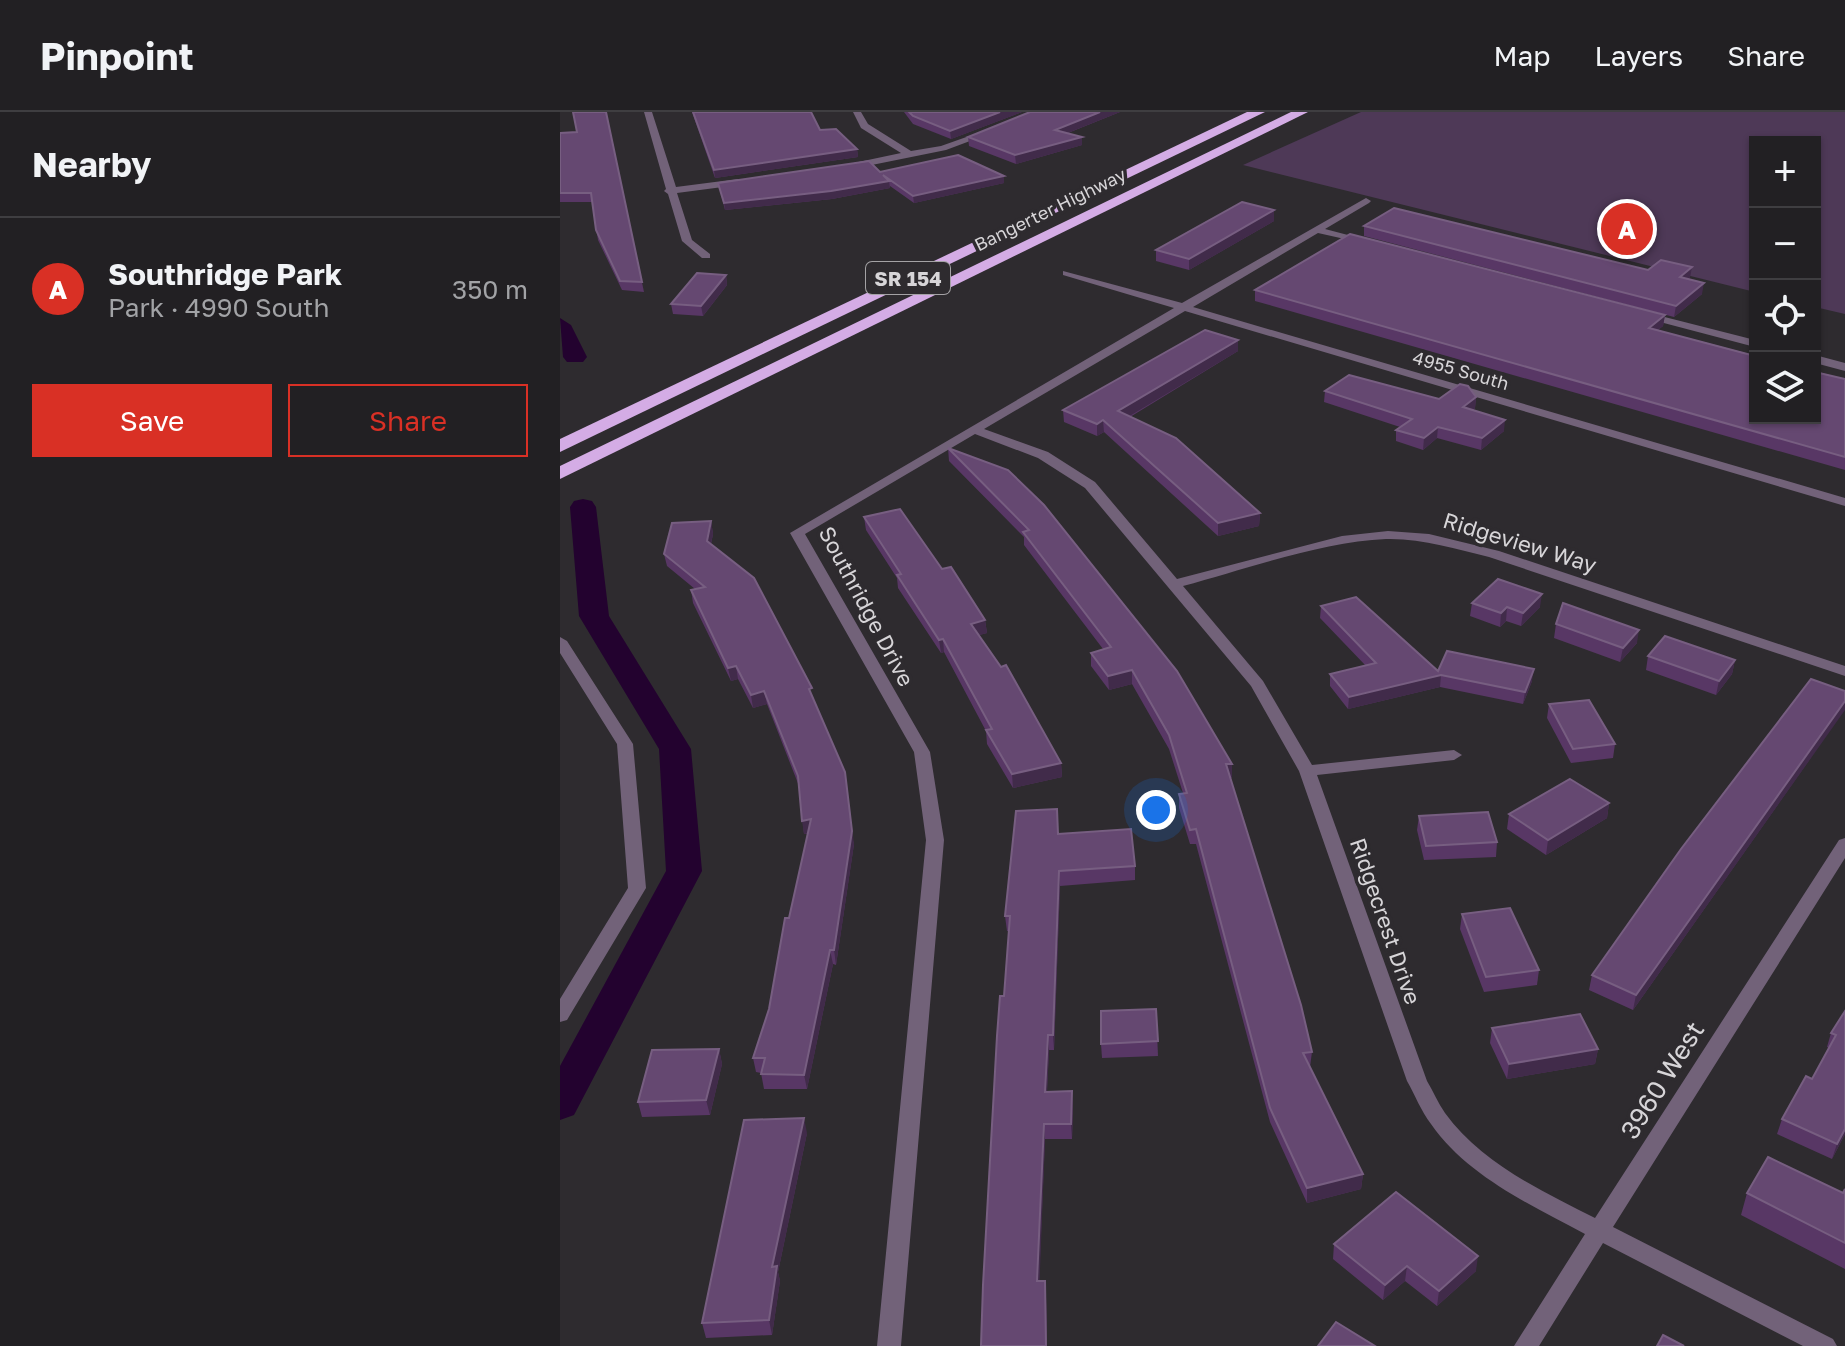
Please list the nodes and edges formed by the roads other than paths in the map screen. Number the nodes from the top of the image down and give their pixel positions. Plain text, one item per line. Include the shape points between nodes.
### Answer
1 (648, 112) edge
2 (857, 112) edge
3 (1258, 112) edge
4 (1301, 112) edge
5 (1001, 128) edge
6 (912, 156) junction
7 (835, 170) edge
8 (748, 181) edge
9 (669, 191) junction
10 (1366, 201) dead end
11 (1318, 230) junction
12 (1369, 244) edge
13 (706, 256) dead end
14 (1067, 273) dead end
15 (1185, 308) junction
16 (1631, 312) edge
17 (1749, 342) edge
18 (1821, 361) edge
19 (1845, 367) edge
20 (976, 430) junction
21 (627, 441) junction
22 (560, 446) edge
23 (560, 473) edge
24 (560, 479) edge
25 (1845, 502) edge
26 (1176, 583) junction
27 (560, 641) edge
28 (1845, 671) edge
29 (1454, 755) dead end
30 (1307, 771) junction
31 (1845, 844) edge
32 (560, 1015) edge
33 (1600, 1230) junction
34 (889, 1346) edge
35 (1526, 1346) edge
36 (1825, 1346) edge

1 - 9 street
2 - 6 street via 864,126
3 - 22 highway, Bangerter Highway / SR 154
4 - 21 highway, Bangerter Highway / SR 154
5 - 6 street
6 - 7 street
8 - 9 street
9 - 13 street via 687,241
10 - 11 street, Southridge Drive
11 - 12 street
11 - 15 street, Southridge Drive
14 - 15 street, 4955 South
15 - 20 street, Southridge Drive
15 - 25 street, 4955 South
16 - 17 street
18 - 19 street
20 - 26 street, Ridgecrest Drive via 1071,470
20 - 34 street, Southridge Drive via 797,533 922,752 935,840
21 - 23 highway, Bangerter Highway / SR 154
21 - 24 highway
26 - 28 street, Ridgeview Way via 1342,540 1429,538 1494,554
26 - 30 street, Ridgecrest Drive via 1258,684
27 - 32 street via 625,744 637,888
29 - 30 street
30 - 33 street, Ridgecrest Drive via 1417,1081 1438,1119 1471,1155 1530,1195
31 - 33 street, 3960 West
33 - 35 street, 3960 West
33 - 36 street, Ridgecrest Drive

